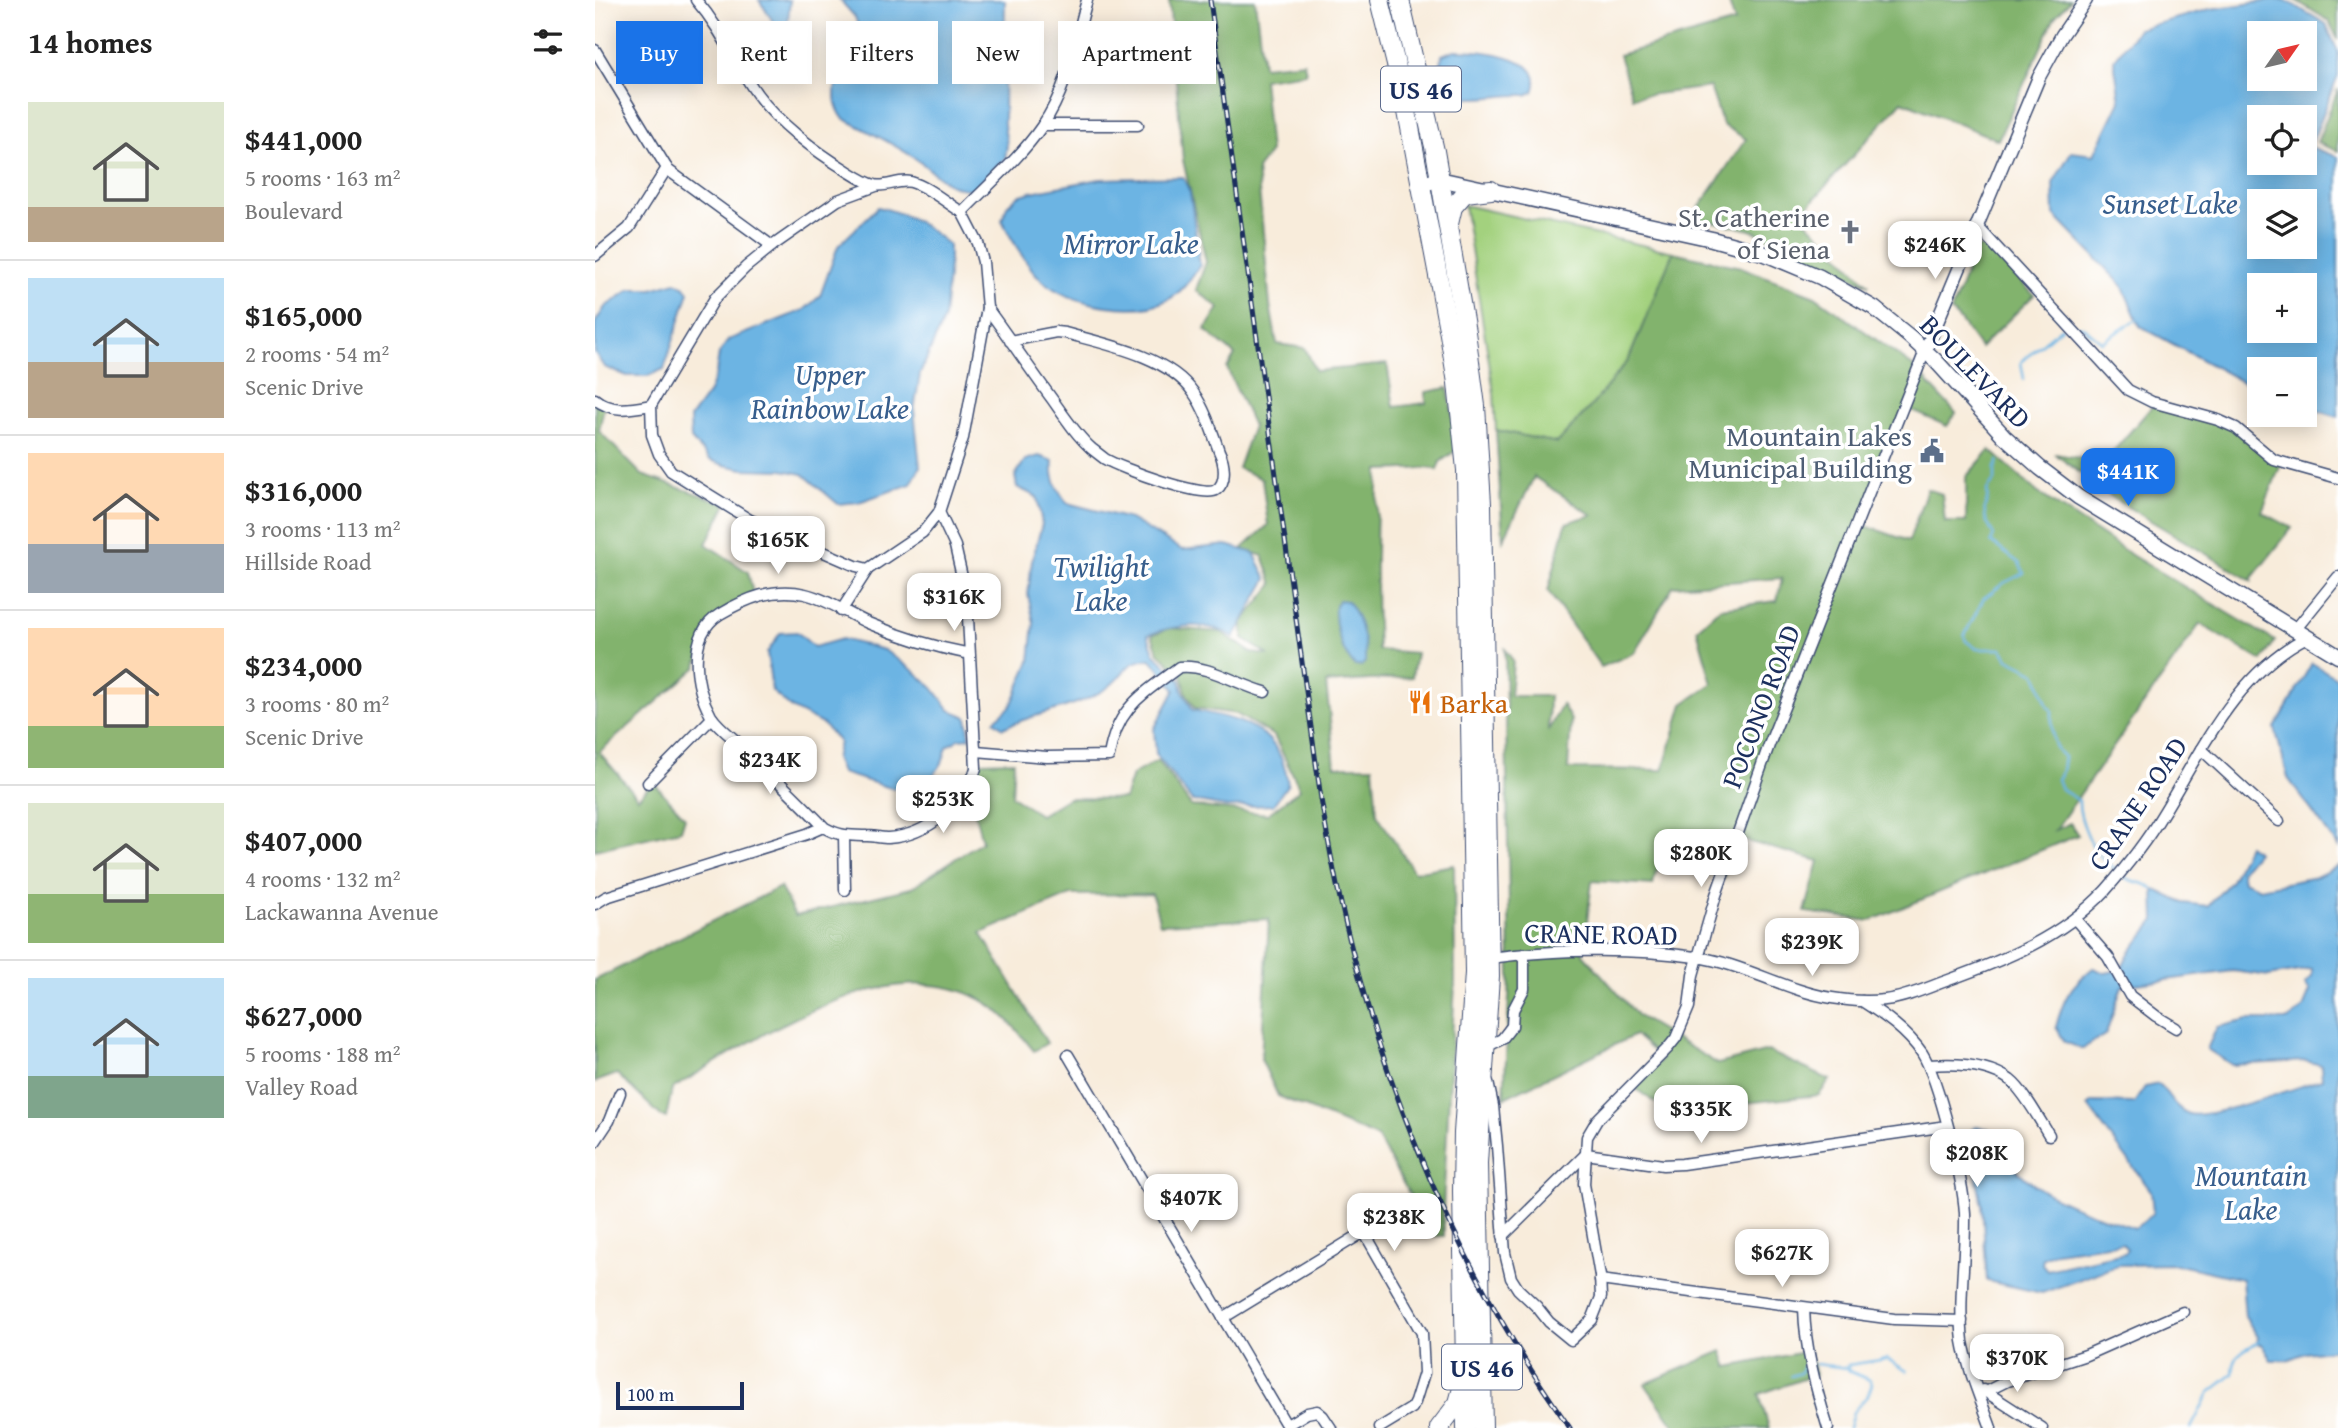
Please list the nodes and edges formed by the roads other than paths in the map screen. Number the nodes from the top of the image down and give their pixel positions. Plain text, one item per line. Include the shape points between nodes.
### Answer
1 (695, 0) edge
2 (1087, 0) edge
3 (1380, 0) edge
4 (1400, 0) edge
5 (2086, 0) edge
6 (595, 50) edge
7 (1043, 125) junction
8 (1138, 125) dead end
9 (667, 168) junction
10 (1439, 178) junction
11 (1421, 185) junction
12 (876, 186) junction
13 (1490, 190) junction
14 (962, 212) junction
15 (1976, 225) junction
16 (1448, 227) junction
17 (772, 246) junction
18 (595, 256) edge
19 (987, 308) junction
20 (1010, 341) junction
21 (1925, 351) junction
22 (595, 399) edge
23 (650, 405) junction
24 (2338, 478) edge
25 (940, 512) junction
26 (868, 569) junction
27 (2338, 578) edge
28 (841, 611) junction
29 (2301, 634) junction
30 (969, 654) junction
31 (2338, 656) edge
32 (1265, 692) dead end
33 (712, 718) junction
34 (2201, 749) junction
35 (976, 751) junction
36 (648, 783) dead end
37 (2279, 821) dead end
38 (823, 827) junction
39 (844, 836) junction
40 (845, 890) dead end
41 (595, 904) edge
42 (2075, 919) junction
43 (1524, 954) junction
44 (1490, 957) junction
45 (1697, 957) junction
46 (1861, 1001) junction
47 (2176, 1028) dead end
48 (1486, 1047) junction
49 (1068, 1055) dead end
50 (1929, 1065) junction
51 (1485, 1066) junction
52 (620, 1093) dead end
53 (1947, 1126) junction
54 (2049, 1135) dead end
55 (595, 1142) edge
56 (1585, 1155) junction
57 (1503, 1236) junction
58 (1600, 1280) junction
59 (1804, 1308) junction
60 (2183, 1312) dead end
61 (1223, 1318) junction
62 (1962, 1321) junction
63 (1465, 1374) junction
64 (1981, 1389) junction
65 (1288, 1427) edge
66 (1331, 1428) edge
67 (1380, 1428) edge
68 (1439, 1428) edge
69 (1467, 1428) edge
70 (1483, 1428) edge
71 (1828, 1428) edge
72 (1991, 1428) edge
73 (2042, 1428) edge

1 - 12 street via 713,19 775,116 846,171
2 - 7 street via 1066,77
3 - 11 highway, US 46
4 - 10 highway, US 46
5 - 15 street, POCONO ROAD via 2039,77
6 - 9 street
7 - 8 street
7 - 14 street
9 - 17 street
9 - 18 street via 629,228
10 - 11 main road
10 - 13 main road, BOULEVARD
10 - 16 highway, US 46
11 - 63 highway, US 46 via 1452,352 1466,470 1474,981 1463,1133
12 - 14 street via 909,181
12 - 17 street via 838,200
13 - 16 highway via 1465,193 1453,207
13 - 21 main road, BOULEVARD via 1763,253 1874,308
14 - 19 street via 983,262
15 - 21 street, POCONO ROAD
15 - 24 street via 2127,390 2236,428 2274,460
16 - 44 highway, US 46 via 1476,406 1482,505
17 - 23 street via 715,298
19 - 20 street
19 - 25 street via 968,418
20 - 20 street via 1068,421 1106,460 1207,493 1221,485 1222,456 1200,403 1177,375 1155,362 1065,333
21 - 29 main road, BOULEVARD via 2013,444 2078,497
21 - 45 street, POCONO ROAD via 1769,745
22 - 23 street via 622,410
23 - 26 street via 654,443 671,471 750,520
25 - 26 street via 923,532
25 - 30 street via 955,546 967,599
26 - 28 street
27 - 29 street, CRANE ROAD
28 - 30 street via 922,643
28 - 33 street via 806,594 773,591 716,617 707,627 695,661
29 - 31 main road, BOULEVARD
29 - 34 street, CRANE ROAD via 2249,680
30 - 35 street
32 - 35 street via 1200,668 1179,667 1121,717 1109,757
33 - 36 street
33 - 38 street
34 - 37 street
34 - 42 street, CRANE ROAD via 2122,872
35 - 39 street via 974,778 928,827 888,838
38 - 39 street
38 - 41 street
39 - 40 street
42 - 46 street, CRANE ROAD via 1995,963 1895,999
42 - 47 street via 2111,961 2124,988 2144,1008
43 - 44 street, CRANE ROAD
43 - 45 street, CRANE ROAD via 1612,952
43 - 48 street via 1524,989 1513,1010 1512,1026
44 - 48 highway, US 46
45 - 46 street, CRANE ROAD via 1809,993
45 - 56 street, POCONO ROAD via 1689,1007 1676,1038 1597,1120 1587,1137
46 - 50 street via 1909,1037
48 - 51 highway, US 46
49 - 61 street
50 - 53 street
50 - 54 street via 1963,1065 2011,1081
51 - 57 street via 1493,1106
51 - 70 highway, US 46 via 1478,1163
52 - 55 street
53 - 56 street via 1682,1164
53 - 62 street via 1965,1211
56 - 57 street
56 - 58 street, POCONO ROAD via 1584,1184
57 - 58 street, POCONO ROAD via 1511,1278 1518,1289 1571,1340 1598,1309
58 - 59 street
59 - 62 street via 1893,1319
59 - 71 street via 1812,1366
60 - 64 street via 2086,1355
61 - 65 street
61 - 67 street via 1364,1232 1422,1333 1424,1349 1424,1373 1412,1408
62 - 64 street via 1964,1343
63 - 68 highway via 1458,1403
63 - 69 highway, US 46
64 - 72 street
64 - 73 street
65 - 66 street via 1317,1411

